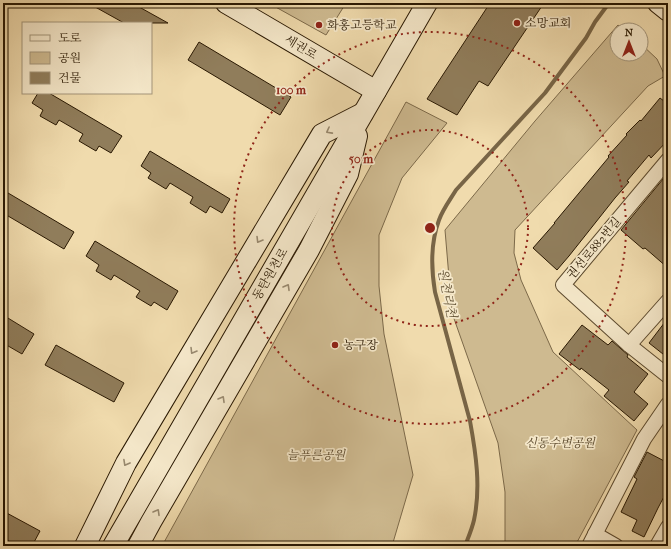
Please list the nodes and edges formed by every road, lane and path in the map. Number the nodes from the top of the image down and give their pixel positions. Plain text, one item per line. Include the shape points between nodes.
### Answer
1 (226, 3) edge
2 (428, 3) edge
3 (376, 91) junction
4 (363, 113) junction
5 (668, 160) edge
6 (668, 300) edge
7 (630, 345) junction
8 (668, 376) edge
9 (668, 404) edge
10 (668, 527) edge
11 (592, 540) edge
12 (85, 546) edge
13 (113, 546) edge
14 (138, 546) edge
15 (616, 546) edge
16 (657, 546) edge

1 - 3 main road, 세권로
2 - 3 main road, 동탄원천로
3 - 4 main road, 동탄원천로
4 -> 12 main road via 322,134 126,463
4 - 13 main road, 동탄원천로
14 -> 4 main road via 309,250 348,174
5 - 7 street, 권선로882번길 via 563,285
6 - 7 street
7 - 8 street, 권선로882번길
9 - 11 street via 644,439
10 - 16 street
11 - 15 street

